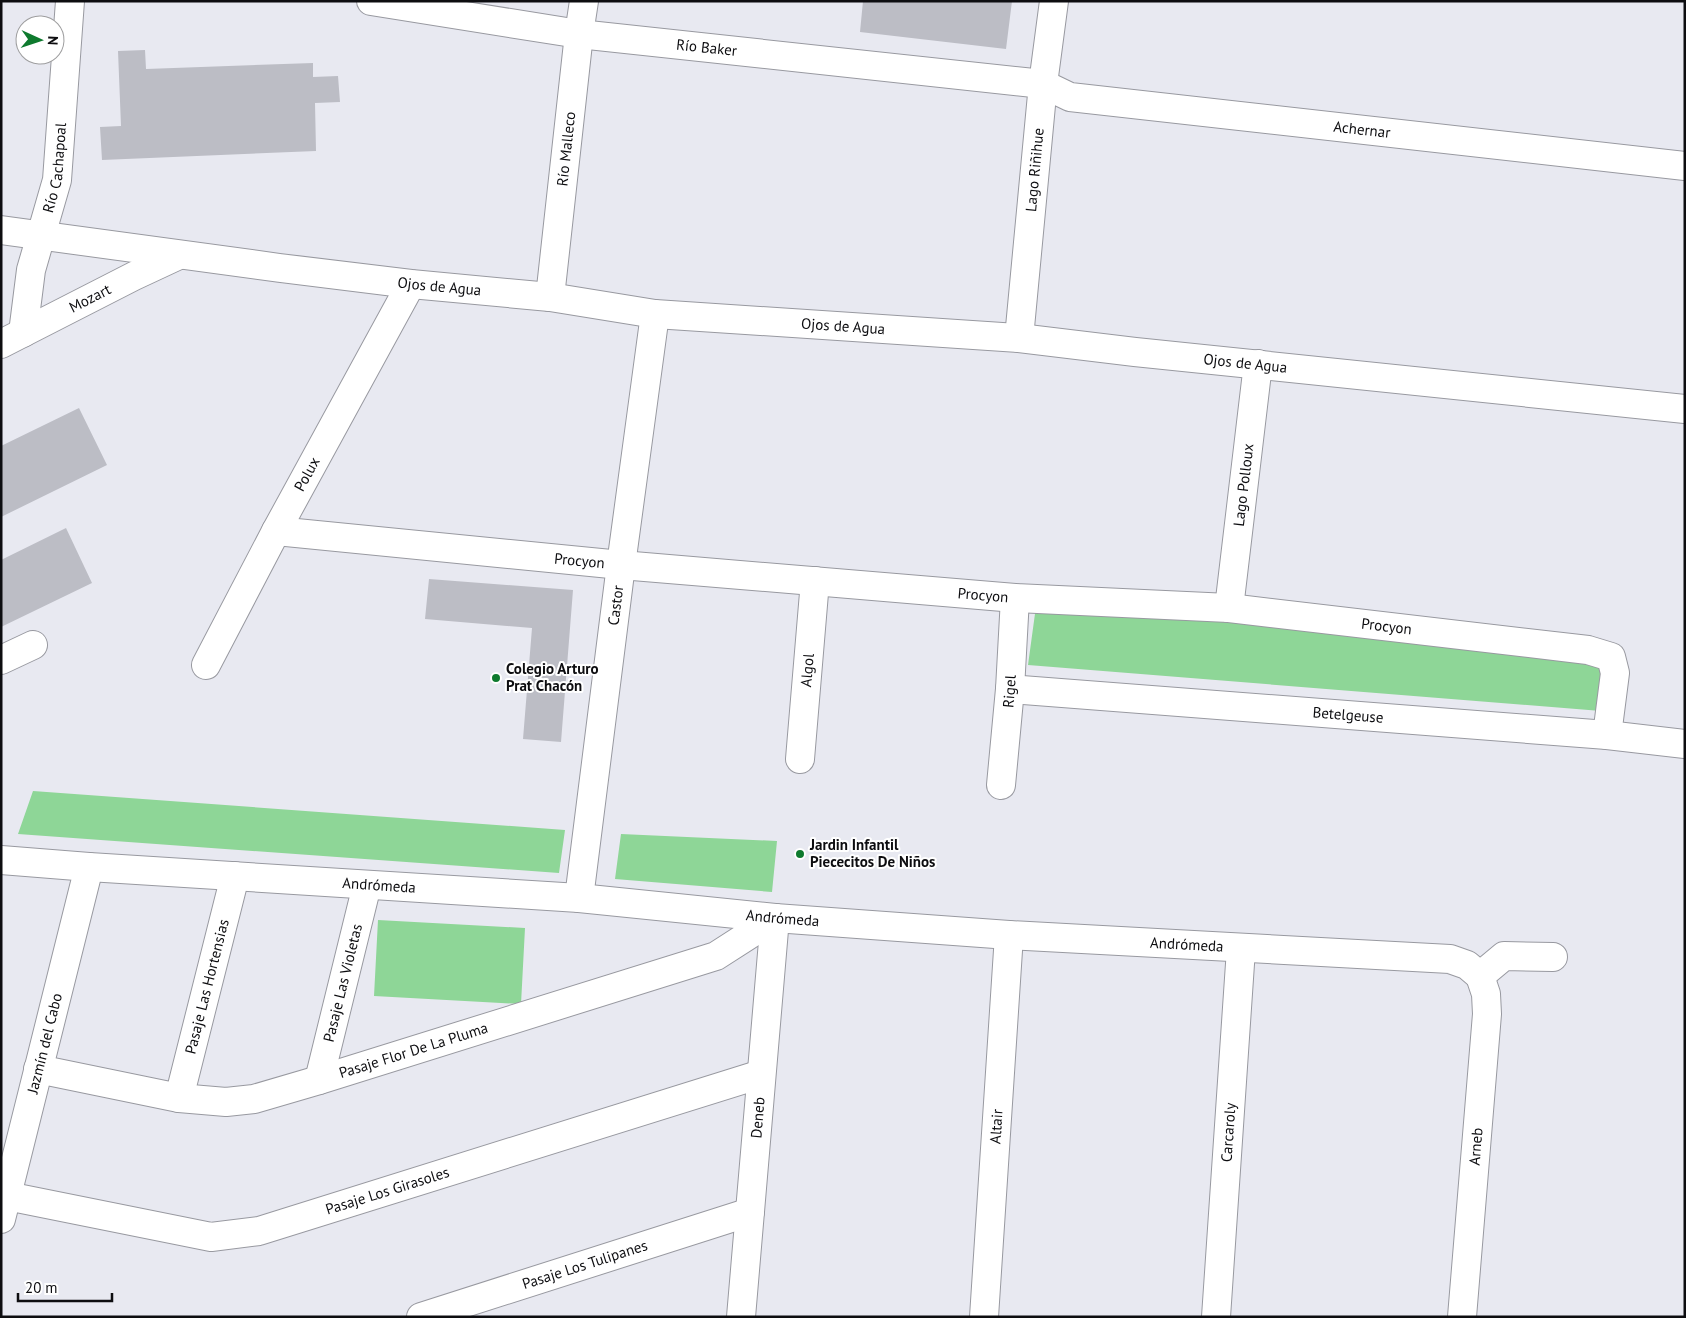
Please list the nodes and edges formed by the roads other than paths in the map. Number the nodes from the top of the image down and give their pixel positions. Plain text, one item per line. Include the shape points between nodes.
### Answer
1 (70, 1) edge
2 (371, 1) edge
3 (584, 1) edge
4 (1054, 1) edge
5 (579, 34) junction
6 (1043, 84) junction
7 (1685, 166) edge
8 (1, 230) edge
9 (40, 235) junction
10 (179, 255) junction
11 (411, 284) junction
12 (550, 297) junction
13 (655, 314) junction
14 (1018, 338) junction
15 (12, 339) edge
16 (1258, 364) junction
17 (1685, 409) edge
18 (276, 531) junction
19 (621, 565) junction
20 (815, 581) junction
21 (1015, 598) junction
22 (1229, 608) junction
23 (33, 645) dead end
24 (1, 660) edge
25 (206, 665) dead end
26 (1010, 689) junction
27 (1607, 735) junction
28 (1685, 744) edge
29 (800, 759) dead end
30 (1001, 785) dead end
31 (1, 860) edge
32 (89, 867) junction
33 (235, 876) junction
34 (367, 885) junction
35 (579, 898) junction
36 (775, 918) junction
37 (1009, 935) junction
38 (1241, 948) junction
39 (1553, 957) dead end
40 (1480, 976) junction
41 (38, 1069) junction
42 (761, 1074) junction
43 (318, 1080) junction
44 (179, 1098) junction
45 (4, 1208) edge
46 (750, 1212) junction
47 (421, 1317) edge
48 (742, 1317) edge
49 (984, 1317) edge
50 (1216, 1317) edge
51 (1462, 1317) edge

1 - 9 street, Río Cachapoal via 57,180
2 - 5 street, Río Baker
3 - 5 street, Río Malleco
4 - 6 street, Lago Riñihue
5 - 6 street, Río Baker
5 - 12 street, Río Malleco
6 - 7 street, Achernar via 1070,97
6 - 14 street, Lago Riñihue
8 - 9 street, Ojos de Agua
9 - 10 street, Ojos de Agua
9 - 15 street, Río Cachapoal
10 - 11 street, Ojos de Agua
10 - 15 street, Mozart
11 - 12 street, Ojos de Agua
11 - 18 street, Polux
12 - 13 street, Ojos de Agua
13 - 14 street, Ojos de Agua
13 - 19 street, Castor
14 - 16 street, Ojos de Agua
16 - 17 street, Ojos de Agua
16 - 22 street, Lago Polloux
18 - 19 street, Procyon
18 - 25 street, Polux
19 - 20 street, Procyon
19 - 35 street, Castor
20 - 21 street, Procyon
20 - 29 street, Algol
21 - 22 street, Procyon
21 - 26 street, Rigel
22 - 27 street, Procyon via 1588,650 1611,657 1615,673
23 - 24 street
26 - 27 street, Betelgeuse
26 - 30 street, Rigel
27 - 28 street, Betelgeuse
31 - 32 street, Andrómeda
32 - 33 street, Andrómeda
32 - 41 street, Jazmín del Cabo
33 - 34 street, Andrómeda
33 - 44 street, Pasaje Las Hortensias
34 - 35 street, Andrómeda
34 - 43 street, Pasaje Las Violetas
35 - 36 street, Andrómeda
36 - 37 street, Andrómeda
36 - 42 street, Deneb
36 - 43 street, Pasaje Flor De La Pluma via 716,956
37 - 38 street, Andrómeda
37 - 49 street, Altair
38 - 40 street, Andrómeda via 1450,960 1467,965
38 - 50 street, Carcaroly
39 - 40 street via 1504,956
40 - 51 street, Arneb via 1486,994 1486,1014
41 - 44 street, Pasaje Flor De La Pluma
41 - 45 street, Jazmín del Cabo
42 - 45 street, Pasaje Los Girasoles via 259,1231 211,1238
42 - 46 street, Deneb
43 - 44 street, Pasaje Flor De La Pluma via 254,1099 226,1102
46 - 47 street, Pasaje Los Tulipanes
46 - 48 street, Deneb

